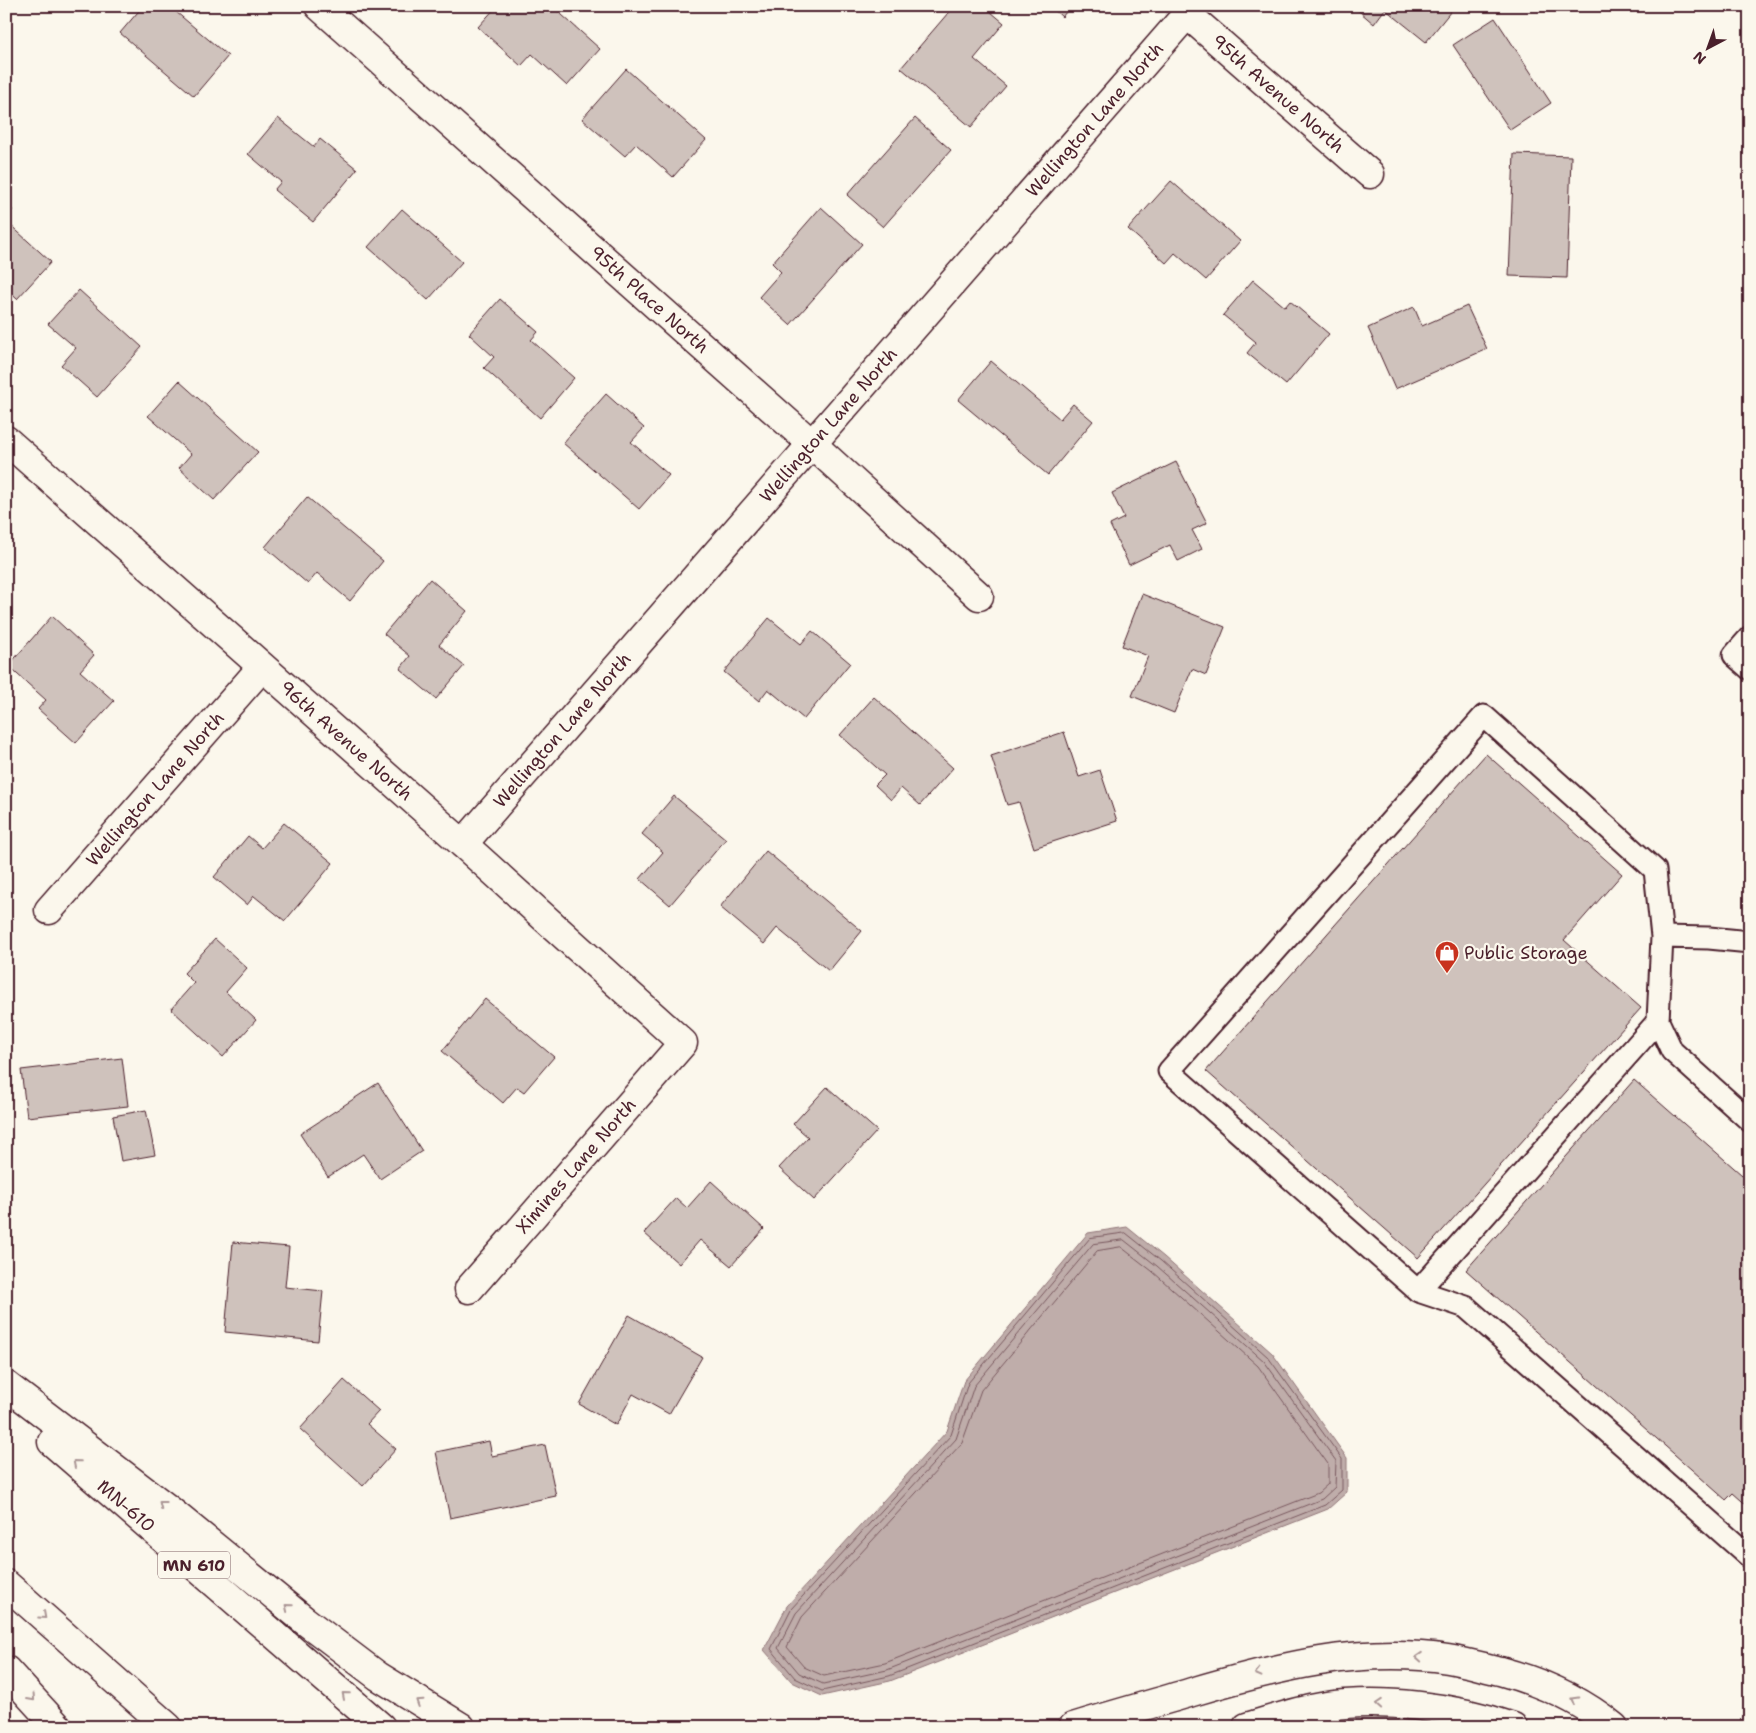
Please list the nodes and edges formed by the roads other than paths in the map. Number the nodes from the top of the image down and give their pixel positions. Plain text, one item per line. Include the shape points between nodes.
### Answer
1 (319, 6) edge
2 (1191, 10) edge
3 (1370, 174) dead end
4 (6, 440) edge
5 (812, 444) junction
6 (979, 596) dead end
7 (1750, 637) edge
8 (262, 667) junction
9 (1750, 669) edge
10 (463, 844) junction
11 (49, 910) dead end
12 (1662, 937) junction
13 (1750, 942) edge
14 (1658, 1020) junction
15 (683, 1043) joint
16 (1750, 1121) edge
17 (469, 1289) dead end
18 (1418, 1291) junction
19 (6, 1385) edge
20 (6, 1402) edge
21 (1750, 1557) edge
22 (6, 1584) edge
23 (6, 1670) edge
24 (58, 1727) edge
25 (168, 1727) edge
26 (382, 1727) edge
27 (461, 1727) edge
28 (1072, 1727) edge
29 (1247, 1727) edge
30 (1513, 1727) edge
31 (1614, 1727) edge

1 - 5 main road, 95th Place North
2 - 3 main road, 95th Avenue North
2 - 5 main road, Wellington Lane North
4 - 8 main road, 96th Avenue North
5 - 6 main road, 95th Place North
5 - 10 main road, Wellington Lane North
7 - 9 lane via 1734,655
8 - 10 main road, 96th Avenue North
8 - 11 main road, Wellington Lane North
10 - 15 main road, 96th Avenue North
12 - 13 lane
12 - 14 lane
12 - 18 lane via 1655,870 1484,716 1169,1071
14 - 16 lane via 1672,1051
14 - 18 lane
15 - 17 main road, Ximines Lane North
18 - 21 lane via 1466,1307
27 -> 19 main road via 378,1676
26 -> 20 main road, MN-610 / MN 610
22 -> 25 main road
23 -> 24 main road
31 -> 28 main road via 1602,1716 1556,1690 1523,1678 1448,1659 1375,1656 1292,1665
30 -> 29 main road via 1469,1713 1365,1703 1320,1707

